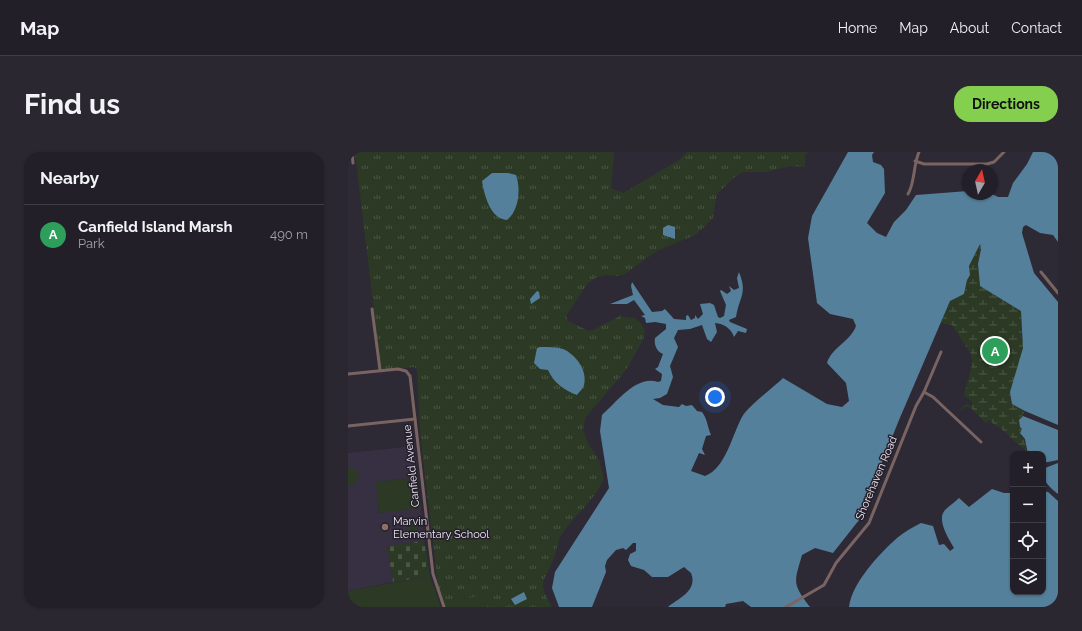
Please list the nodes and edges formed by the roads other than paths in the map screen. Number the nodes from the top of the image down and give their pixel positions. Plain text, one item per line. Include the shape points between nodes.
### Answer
1 (352, 152) edge
2 (919, 152) edge
3 (1004, 152) edge
4 (915, 161) junction
5 (354, 163) dead end
6 (908, 194) dead end
7 (1041, 272) dead end
8 (1058, 293) edge
9 (372, 309) dead end
10 (941, 352) dead end
11 (380, 370) junction
12 (348, 374) edge
13 (924, 392) junction
14 (415, 419) junction
15 (348, 426) edge
16 (981, 442) dead end
17 (444, 607) edge
18 (786, 607) edge

1 - 5 street
2 - 4 street
3 - 4 street via 994,162 987,164 924,164
4 - 6 street
7 - 8 street
9 - 11 street
10 - 13 street, Shorehaven Road
11 - 12 street
11 - 14 street, Canfield Avenue via 406,371 412,381
13 - 16 street
13 - 18 street, Shorehaven Road via 869,523 836,563 825,584
14 - 15 street
14 - 17 street, Canfield Avenue via 432,574

